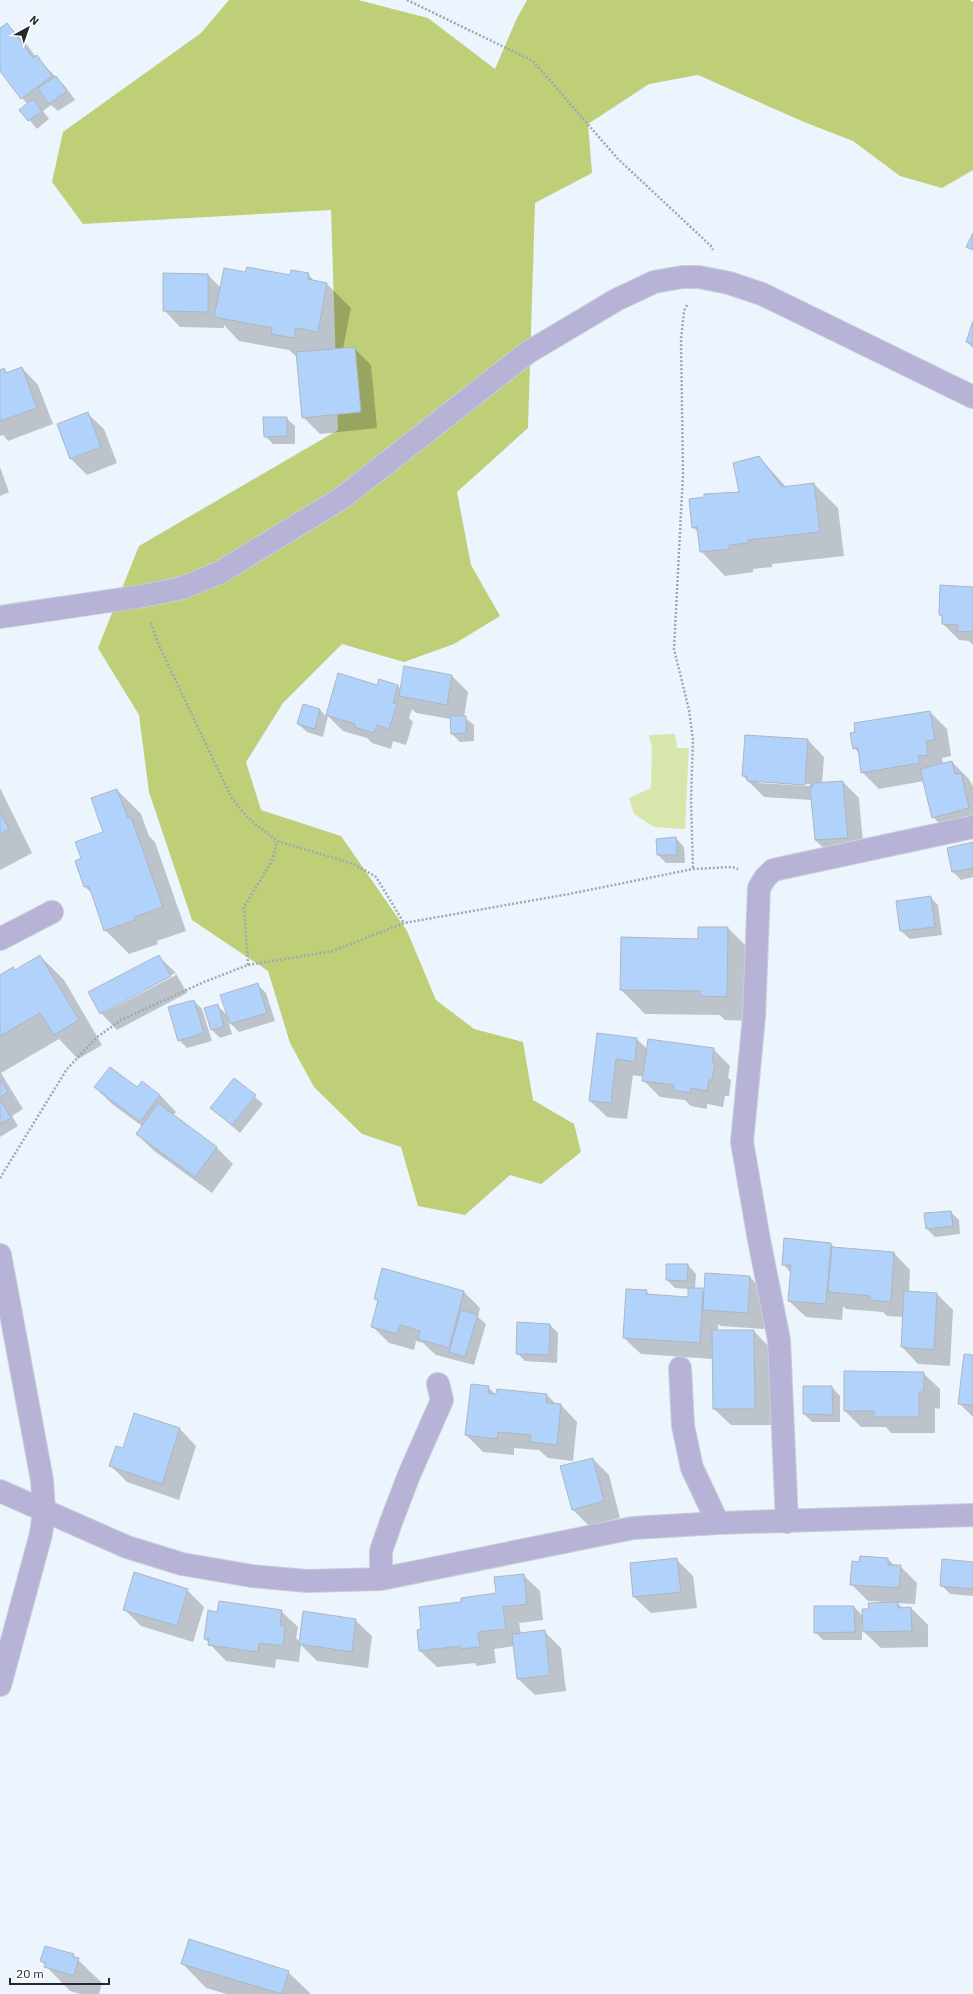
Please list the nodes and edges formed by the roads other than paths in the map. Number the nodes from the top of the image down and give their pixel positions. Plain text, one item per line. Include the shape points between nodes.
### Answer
1 (973, 397) edge
2 (0, 618) edge
3 (973, 827) edge
4 (52, 912) dead end
5 (0, 939) edge
6 (0, 1255) edge
7 (680, 1368) dead end
8 (438, 1384) dead end
9 (0, 1491) edge
10 (44, 1511) junction
11 (973, 1515) edge
12 (787, 1522) junction
13 (718, 1523) junction
14 (381, 1579) junction
15 (0, 1685) edge

1 - 2 street via 762,294 700,277 654,282 616,300 527,353 342,498 219,573 182,588
3 - 12 street via 774,870 759,888 754,1017 742,1142 779,1340
4 - 5 street
6 - 10 street via 38,1455
7 - 13 street via 683,1426 692,1468
8 - 14 street via 442,1400 409,1475 381,1551
9 - 10 street
10 - 14 street via 127,1547 182,1564 252,1576 307,1581
10 - 15 street via 41,1534
11 - 12 street
12 - 13 street
13 - 14 street via 633,1528

